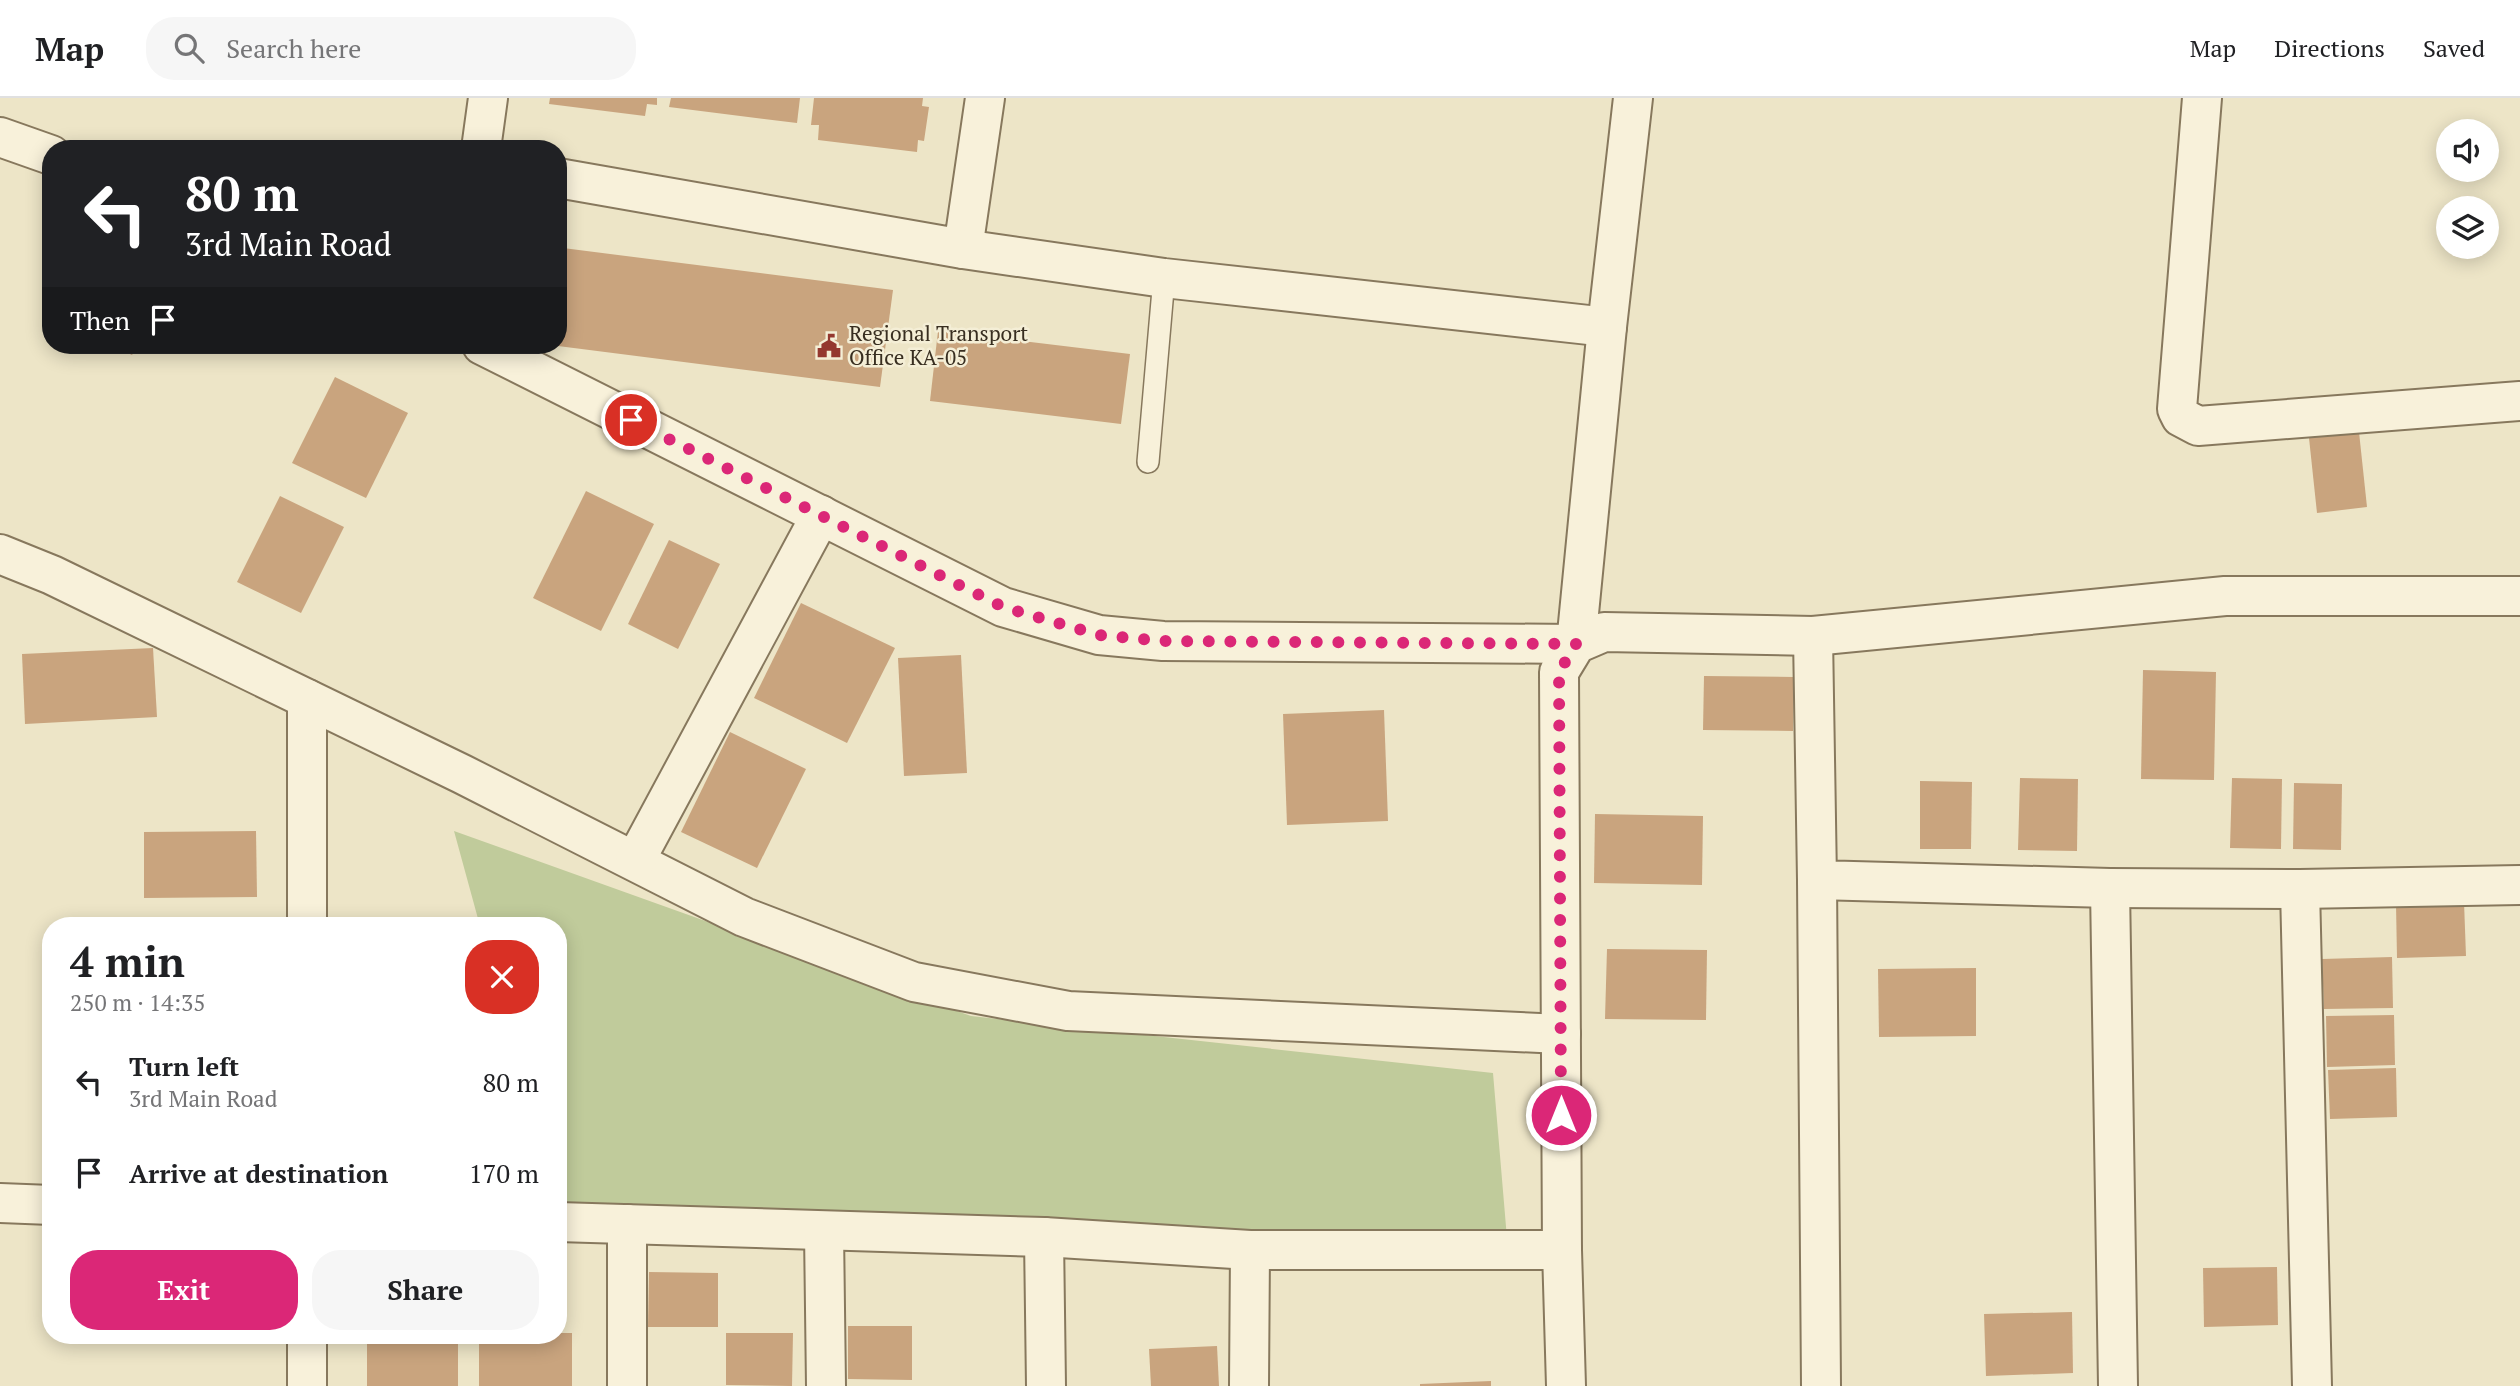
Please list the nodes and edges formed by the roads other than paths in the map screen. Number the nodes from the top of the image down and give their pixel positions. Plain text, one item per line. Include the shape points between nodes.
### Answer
1 (488, 98) edge
2 (985, 98) edge
3 (1633, 98) edge
4 (2202, 98) edge
5 (0, 137) edge
6 (482, 140) edge
7 (42, 152) edge
8 (567, 180) edge
9 (963, 249) junction
10 (1164, 278) junction
11 (1607, 327) junction
12 (500, 354) edge
13 (2520, 401) edge
14 (1148, 462) dead end
15 (821, 515) junction
16 (0, 554) edge
17 (2520, 596) edge
18 (1813, 636) junction
19 (1576, 644) junction
20 (307, 699) junction
21 (635, 861) junction
22 (1817, 880) junction
23 (2520, 885) edge
24 (2110, 888) junction
25 (2300, 889) junction
26 (307, 917) edge
27 (1561, 1034) junction
28 (0, 1203) edge
29 (42, 1205) edge
30 (567, 1222) edge
31 (627, 1224) junction
32 (824, 1231) junction
33 (1044, 1237) junction
34 (1250, 1250) junction
35 (1562, 1251) junction
36 (307, 1344) edge
37 (307, 1386) edge
38 (627, 1386) edge
39 (826, 1386) edge
40 (1046, 1386) edge
41 (1249, 1386) edge
42 (1566, 1386) edge
43 (1821, 1386) edge
44 (2118, 1386) edge
45 (2312, 1386) edge

1 - 6 street
2 - 9 street
3 - 11 street
4 - 13 street via 2177,409 2181,417 2198,426
5 - 7 street
8 - 9 street
9 - 10 street
10 - 11 street
10 - 14 lane
11 - 19 street
12 - 15 street
15 - 19 street via 1003,607 1099,635 1163,641
15 - 21 street
16 - 20 street
17 - 18 street via 2225,596
18 - 19 street via 1604,632
18 - 22 street
19 - 27 street via 1559,672
20 - 21 street
20 - 26 street
21 - 27 street via 744,917 914,982 1068,1011
22 - 24 street
22 - 43 street
23 - 25 street
24 - 25 street
24 - 44 street
25 - 45 street
27 - 35 street
28 - 29 street
30 - 31 street
31 - 32 street
31 - 38 street
32 - 33 street
32 - 39 street
33 - 34 street
33 - 40 street
34 - 35 street
34 - 41 street
35 - 42 street
36 - 37 street

